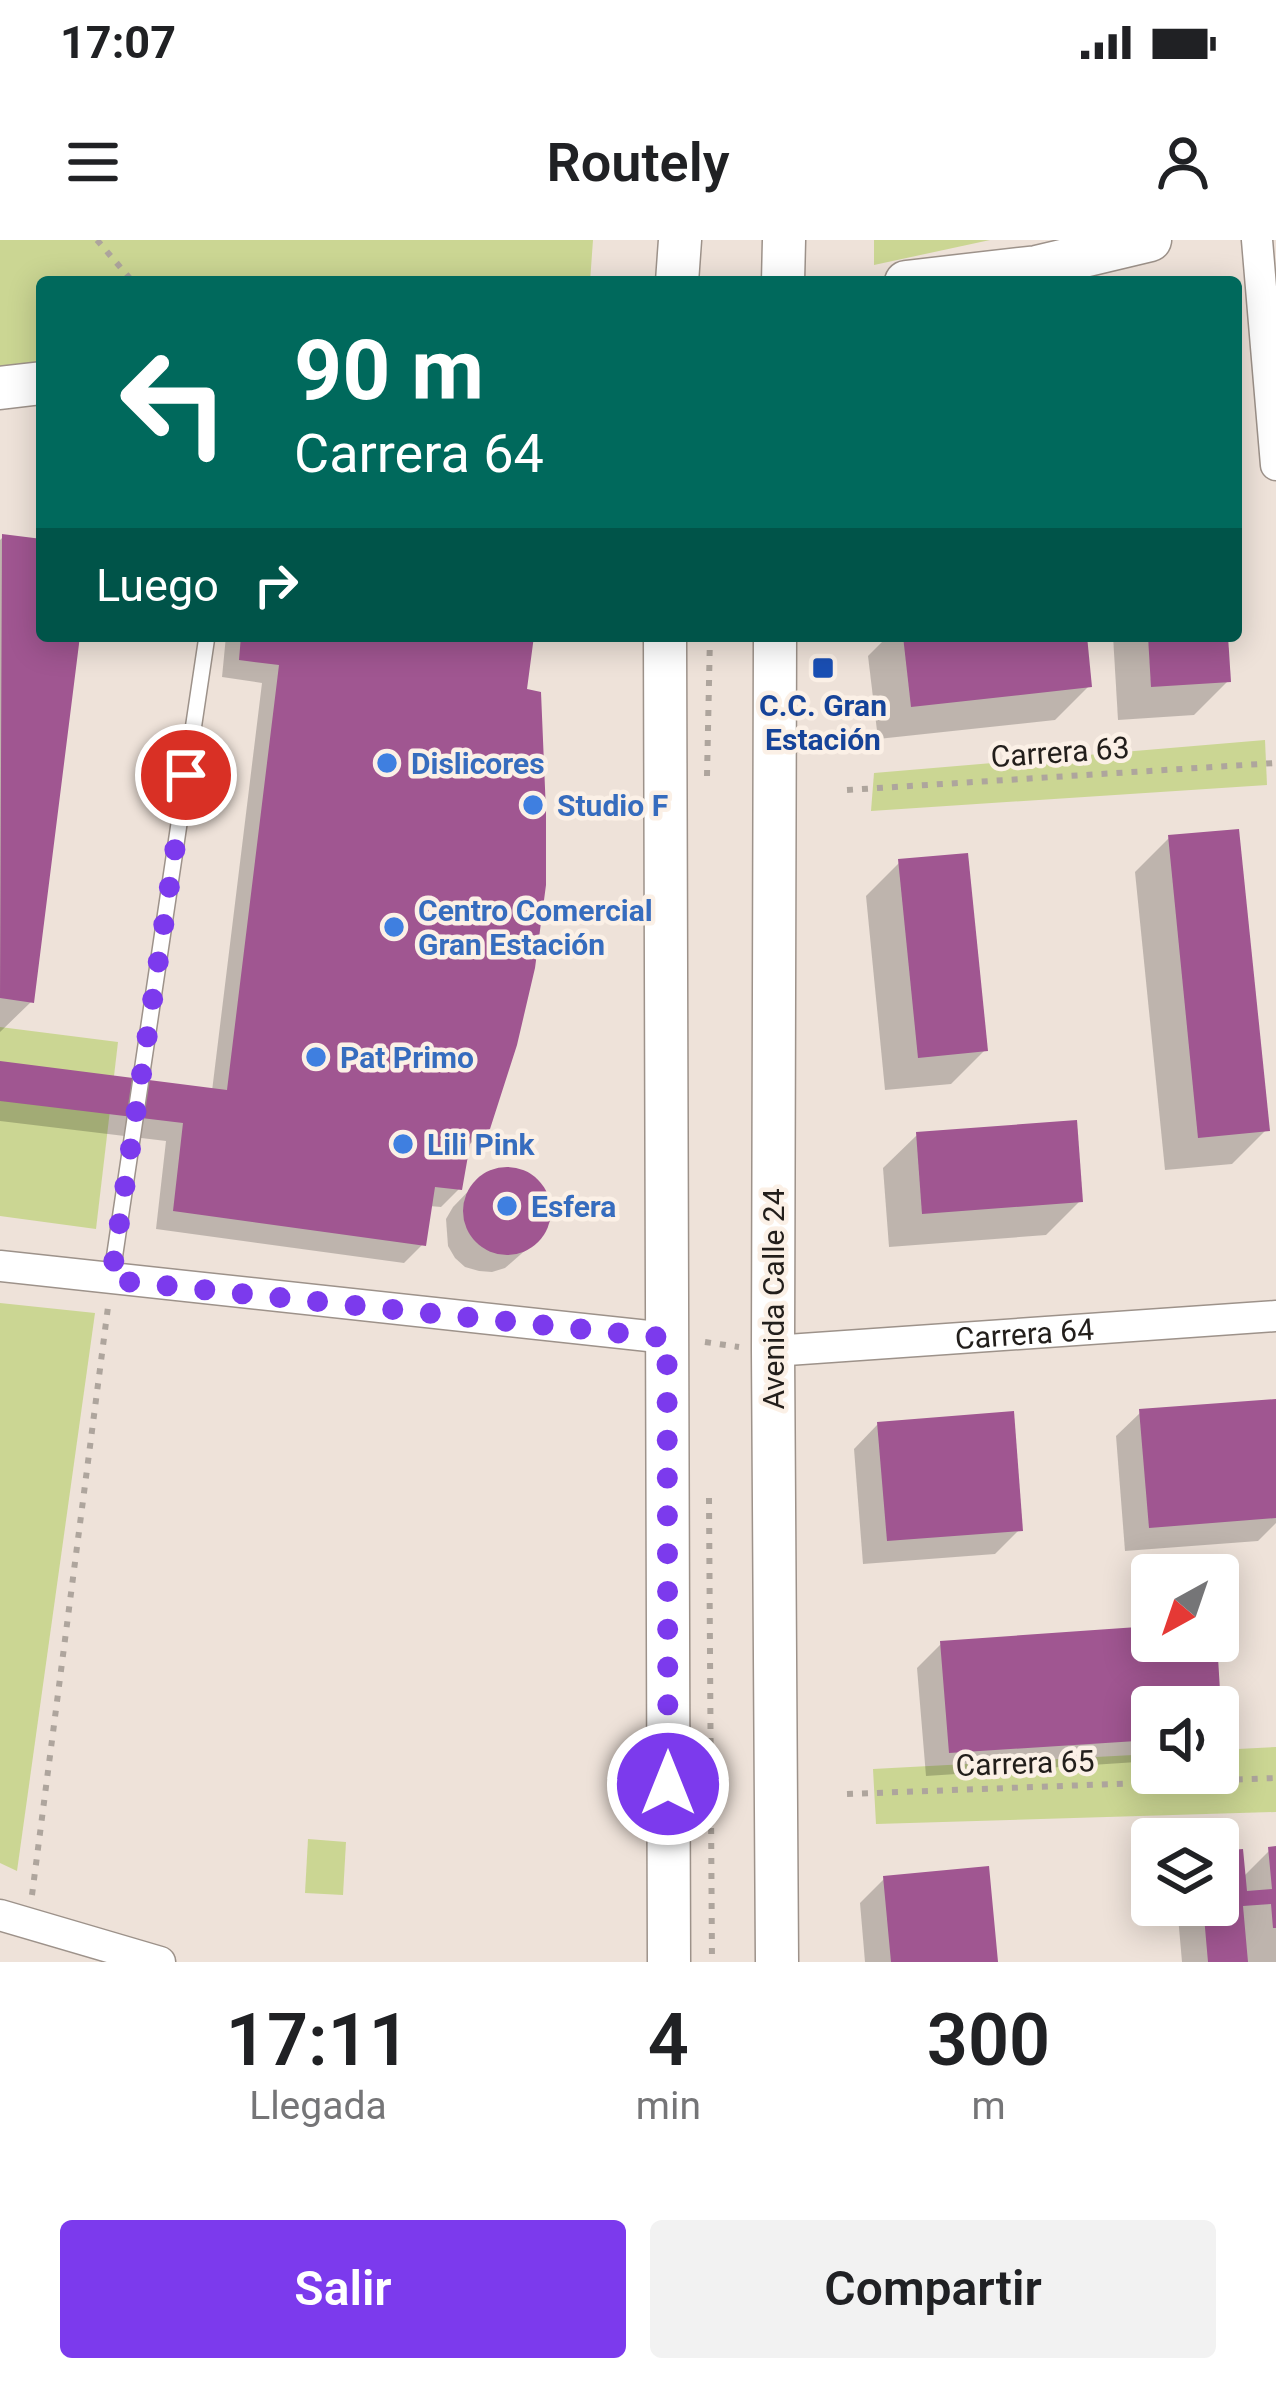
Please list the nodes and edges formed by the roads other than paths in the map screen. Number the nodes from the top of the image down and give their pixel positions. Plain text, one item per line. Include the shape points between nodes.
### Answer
1 (680, 240) edge
2 (784, 240) edge
3 (1150, 240) edge
4 (1257, 240) edge
5 (1022, 274) edge
6 (677, 276) edge
7 (783, 276) edge
8 (36, 383) edge
9 (0, 388) edge
10 (1276, 465) edge
11 (206, 642) edge
12 (665, 642) edge
13 (775, 642) edge
14 (0, 1266) edge
15 (111, 1280) junction
16 (1276, 1316) edge
17 (667, 1338) junction
18 (773, 1351) junction
19 (14, 1919) edge
20 (160, 1962) edge
21 (669, 1962) edge
22 (777, 1962) edge

1 - 6 main road
2 - 7 main road
3 - 5 main road
4 - 10 street
8 - 9 main road
11 - 15 lane
12 - 17 main road
13 - 18 main road, Avenida Calle 24
14 - 15 street
15 - 17 street
16 - 18 street, Carrera 64
17 - 21 main road
18 - 22 main road, Avenida Calle 24
19 - 20 street

